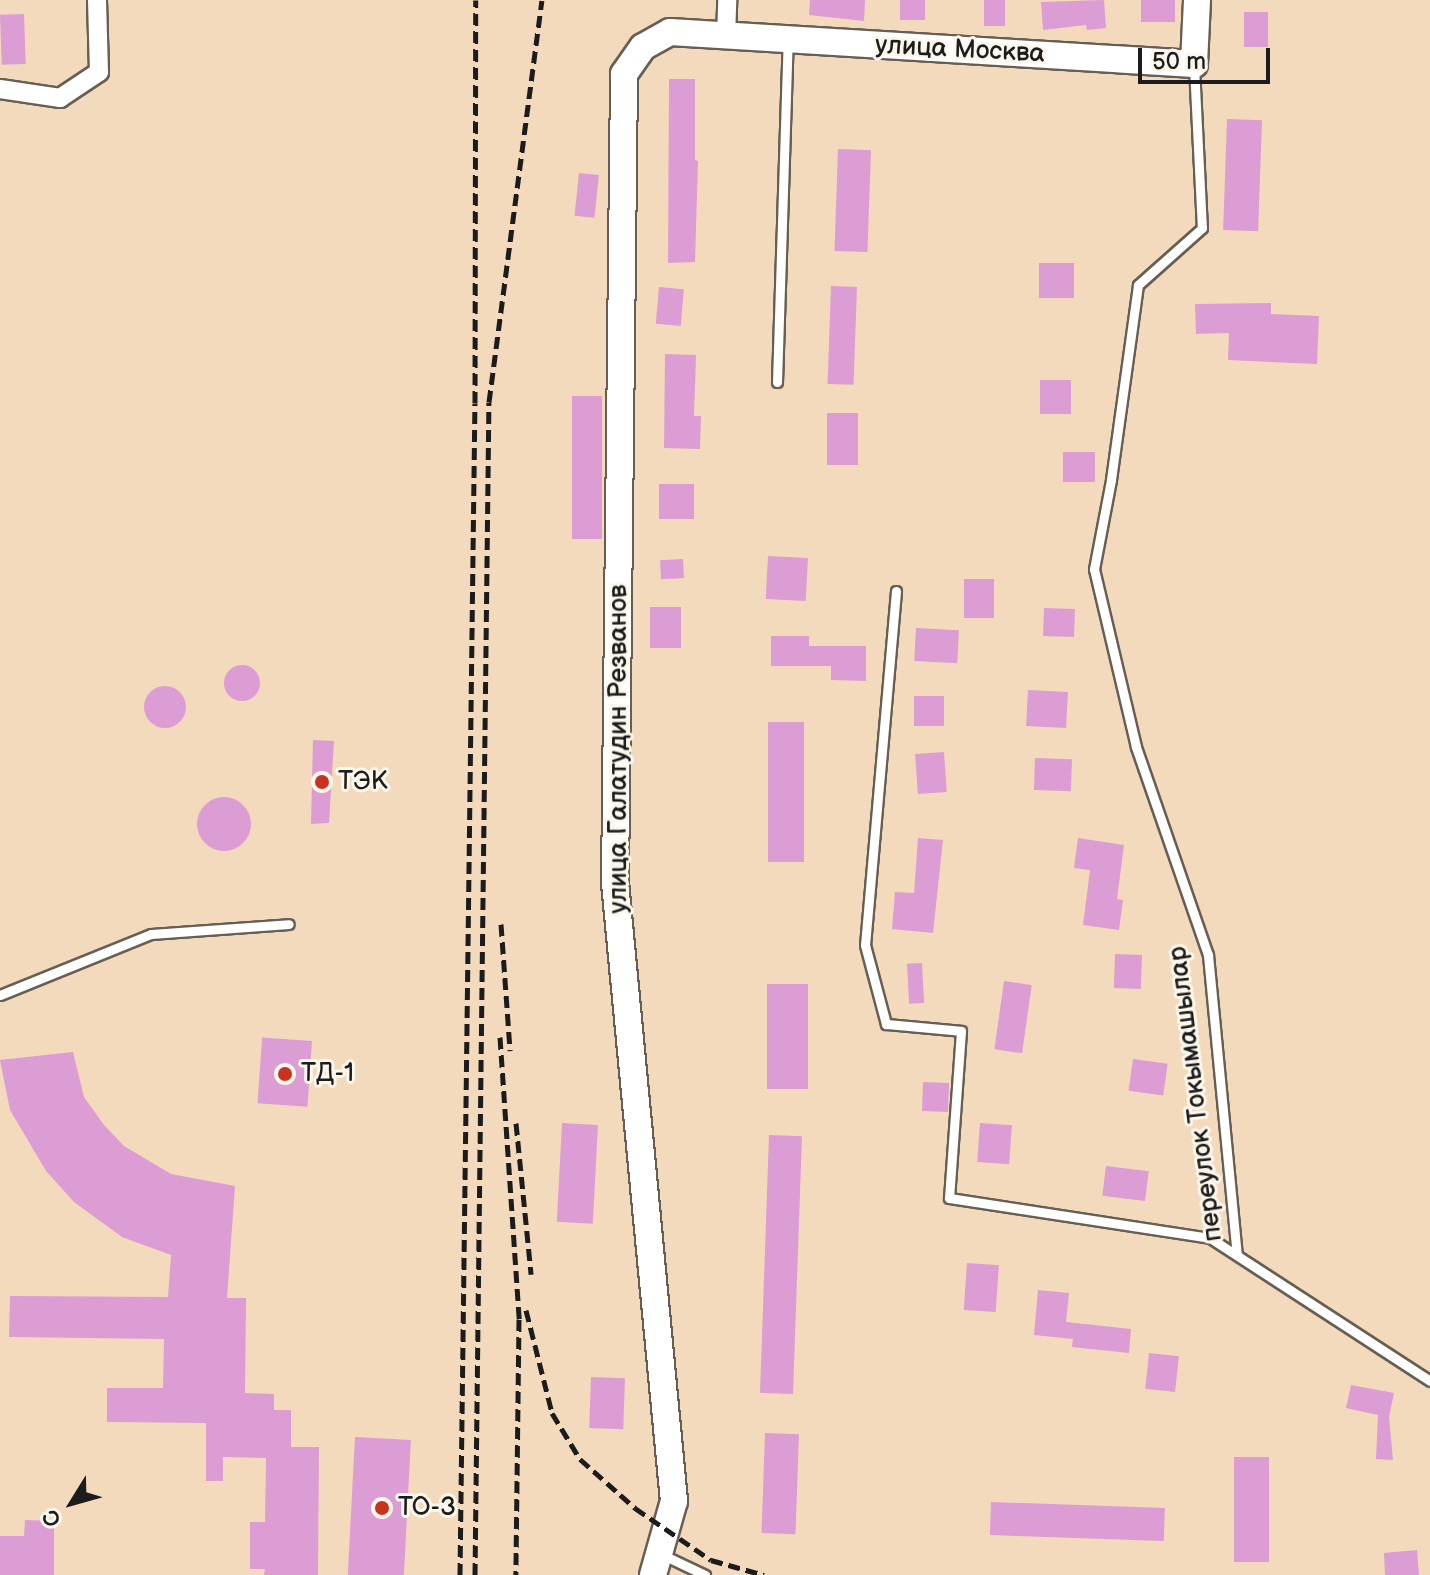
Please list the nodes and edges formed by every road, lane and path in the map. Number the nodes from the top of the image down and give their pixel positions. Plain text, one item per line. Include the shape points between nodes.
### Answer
1 (97, 0) edge
2 (727, 0) edge
3 (1197, 0) edge
4 (726, 37) junction
5 (788, 40) junction
6 (1194, 64) junction
7 (0, 89) edge
8 (777, 382) dead end
9 (896, 591) dead end
10 (289, 924) dead end
11 (0, 995) edge
12 (1237, 1255) junction
13 (1430, 1381) edge
14 (656, 1564) edge
15 (705, 1575) edge

1 - 7 street via 99,72 60,98
2 - 4 street
3 - 6 street
4 - 5 street, улица Москва
4 - 14 street, улица Галатудин Резванов via 670,32 643,47 624,74 615,883 674,1501
5 - 6 street, улица Москва
5 - 8 lane
6 - 12 lane, переулок Токымашылар via 1202,228 1138,285 1094,569 1136,747 1208,955
9 - 12 lane via 865,945 886,1024 961,1031 949,1198 1210,1238
10 - 11 lane via 151,934
12 - 13 lane
14 - 15 lane

